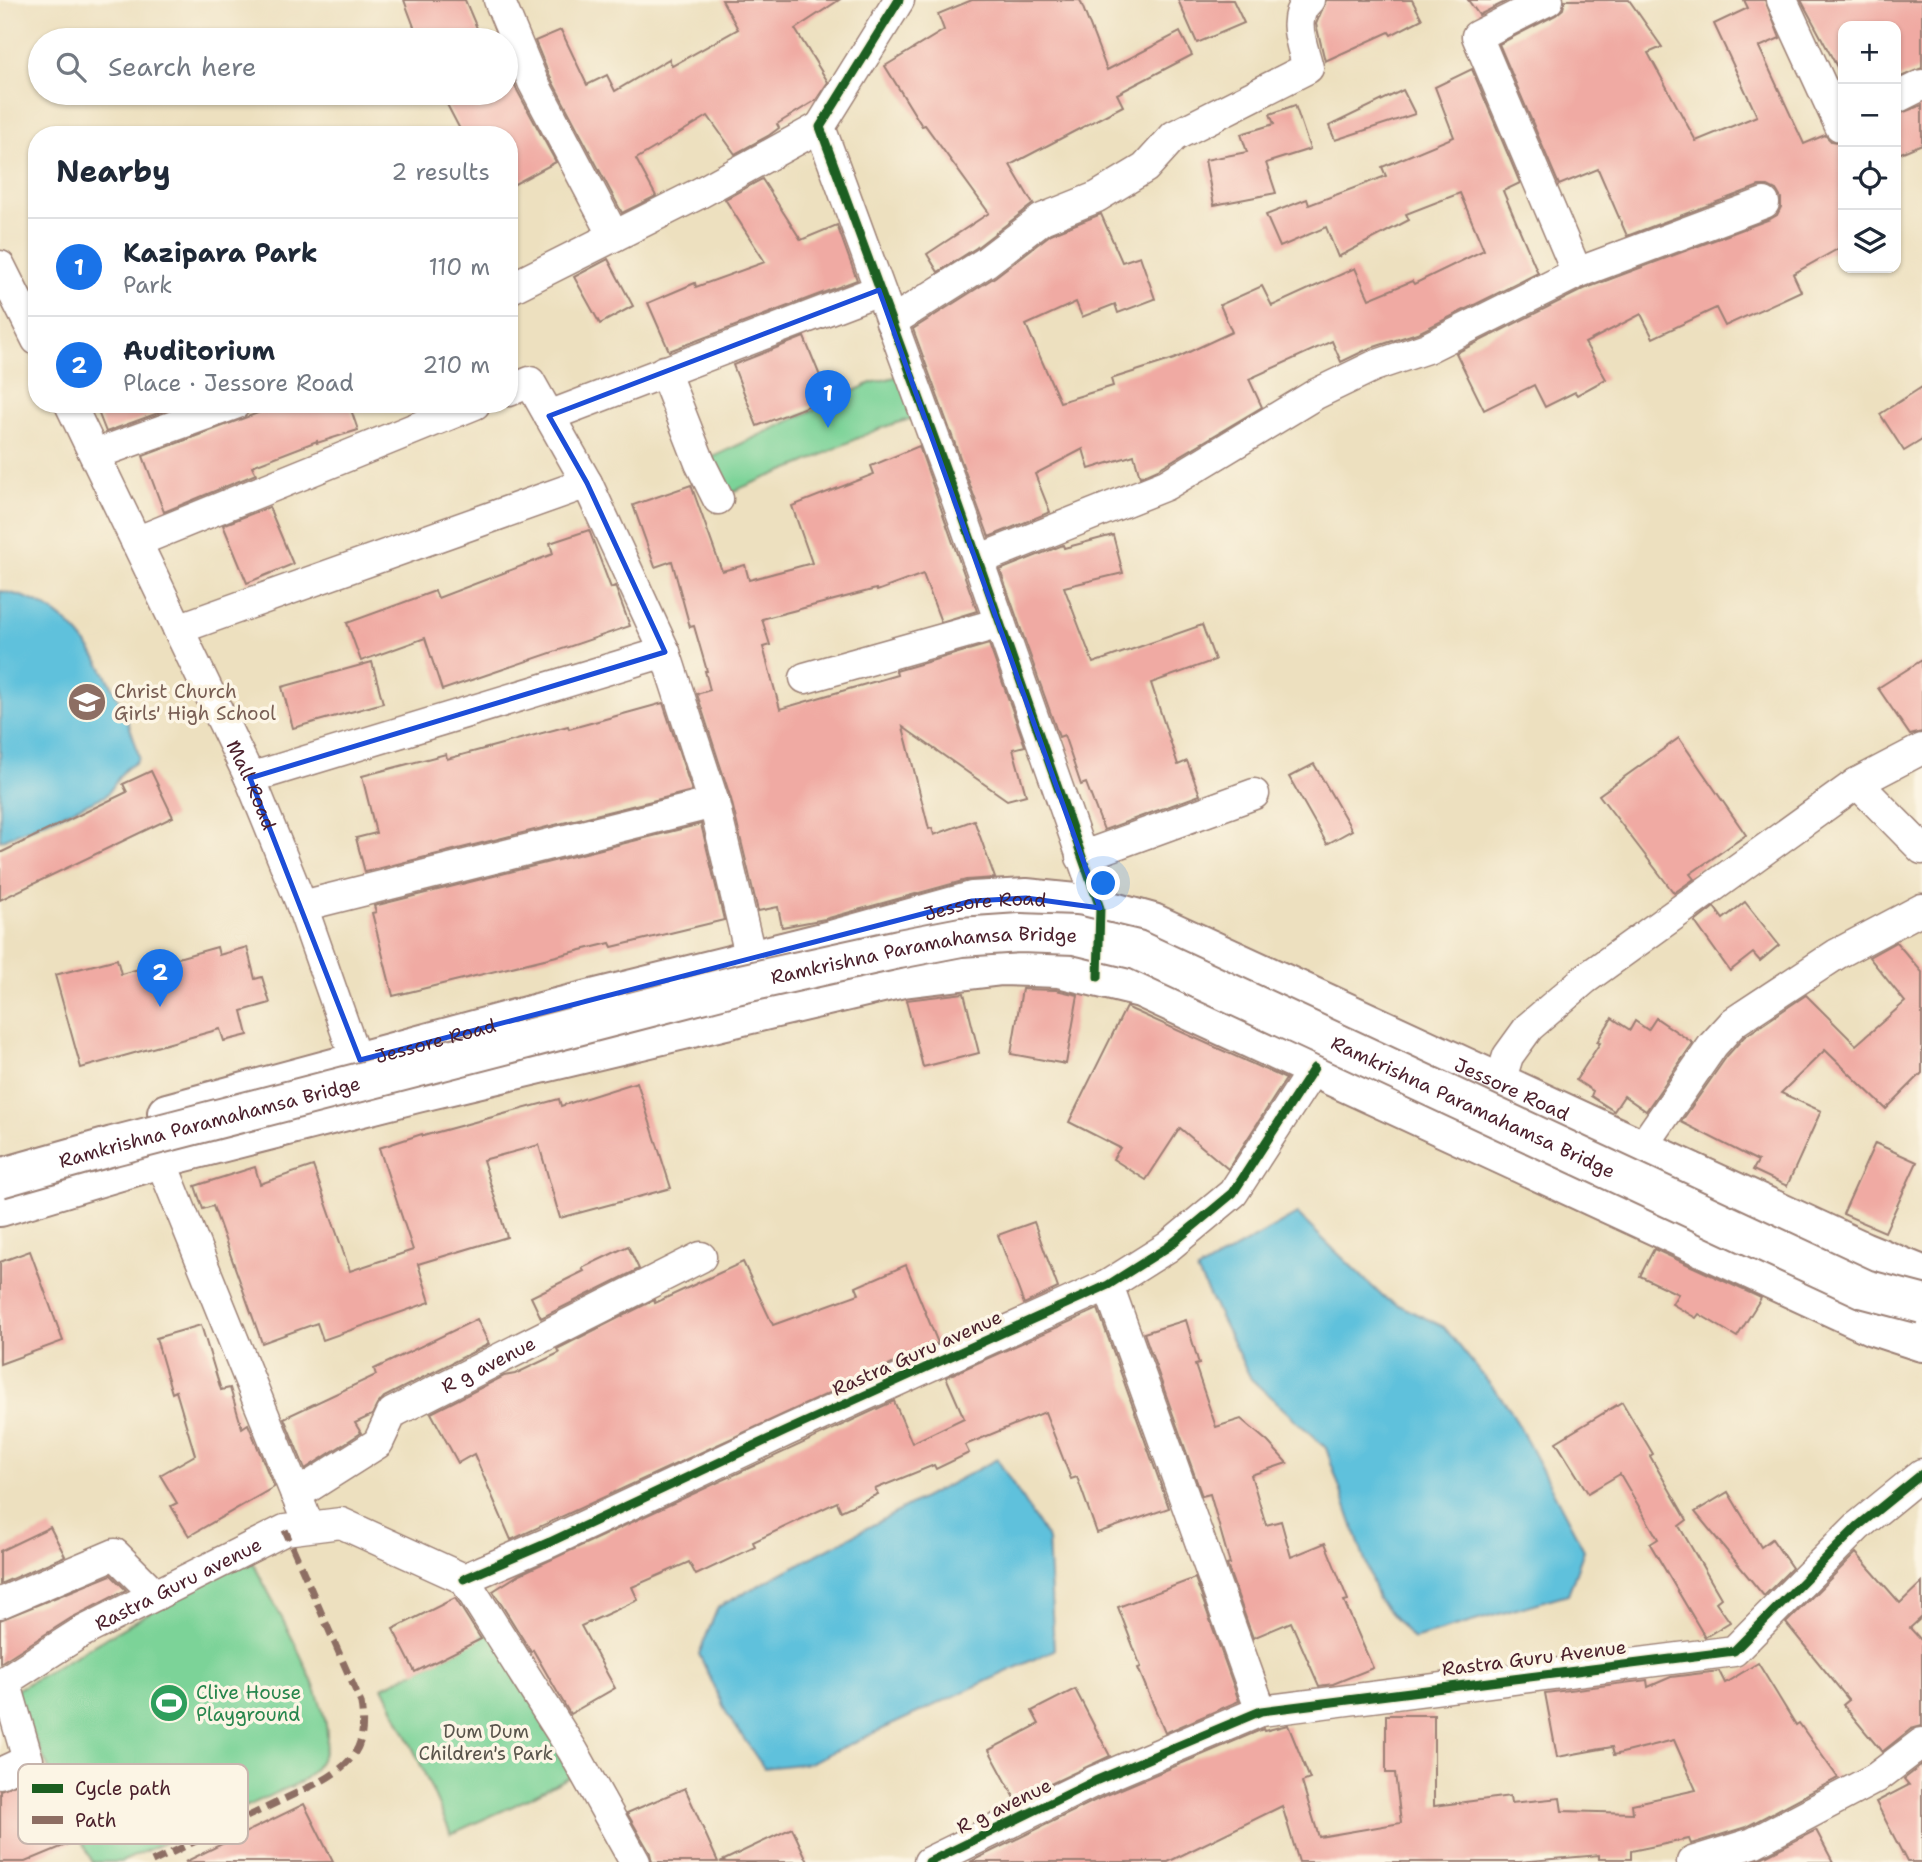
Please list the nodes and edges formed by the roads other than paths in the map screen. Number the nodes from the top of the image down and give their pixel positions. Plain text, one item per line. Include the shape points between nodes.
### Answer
1 (499, 0) edge
2 (899, 0) edge
3 (1309, 0) edge
4 (1548, 0) edge
5 (1782, 0) edge
6 (511, 28) edge
7 (518, 46) edge
8 (1922, 85) edge
9 (1901, 96) edge
10 (1838, 122) edge
11 (820, 127) junction
12 (1764, 203) dead end
13 (614, 236) junction
14 (0, 267) edge
15 (1577, 274) junction
16 (518, 284) edge
17 (879, 290) junction
18 (28, 314) edge
19 (891, 322) junction
20 (664, 371) junction
21 (518, 387) edge
22 (75, 413) edge
23 (209, 413) edge
24 (453, 413) edge
25 (550, 416) junction
26 (96, 454) junction
27 (587, 483) junction
28 (718, 499) dead end
29 (136, 542) junction
30 (978, 560) junction
31 (1000, 623) junction
32 (178, 629) junction
33 (665, 652) junction
34 (804, 678) dead end
35 (1922, 749) edge
36 (250, 778) junction
37 (1857, 783) junction
38 (1254, 794) dead end
39 (714, 803) junction
40 (1922, 849) edge
41 (1082, 857) junction
42 (302, 906) junction
43 (1100, 908) junction
44 (1922, 909) edge
45 (751, 959) junction
46 (1098, 977) junction
47 (360, 1060) junction
48 (1314, 1068) junction
49 (1499, 1084) junction
50 (1641, 1149) junction
51 (0, 1159) edge
52 (160, 1159) junction
53 (0, 1178) edge
54 (0, 1207) edge
55 (701, 1257) dead end
56 (1922, 1275) edge
57 (1108, 1285) junction
58 (1922, 1304) edge
59 (1922, 1342) edge
60 (1922, 1474) edge
61 (296, 1495) junction
62 (310, 1527) junction
63 (464, 1579) junction
64 (156, 1595) junction
65 (0, 1603) edge
66 (1261, 1711) junction
67 (1922, 1743) edge
68 (19, 1764) edge
69 (18, 1765) edge
70 (0, 1773) edge
71 (1095, 1781) joint
72 (635, 1862) edge
73 (929, 1862) edge
74 (1692, 1862) edge

1 - 6 street
2 - 11 street
3 - 19 street via 1297,19 1308,68 1174,136 1145,168 1097,197 1042,219 986,262
4 - 15 street via 1477,36
5 - 10 street
7 - 13 street
8 - 9 street
11 - 13 street
11 - 17 street
12 - 15 street
13 - 16 street
14 - 18 street
15 - 30 street via 1427,348 1374,366 1316,394 1166,485
17 - 19 street
17 - 20 street
19 - 30 street
20 - 25 street
20 - 28 street
21 - 25 street via 530,382
22 - 26 street, Mall Road
23 - 26 street
24 - 29 street
25 - 27 street
26 - 29 street, Mall Road
27 - 32 street
27 - 33 street
29 - 32 street, Mall Road
30 - 31 street
31 - 34 street
31 - 41 street
32 - 36 street, Mall Road
33 - 36 street
33 - 39 street
35 - 37 street
36 - 42 street, Mall Road
37 - 40 street
37 - 49 street via 1585,979 1529,1027 1508,1056
38 - 41 street
39 - 42 street
39 - 45 street
41 - 43 street
42 - 47 street, Mall Road via 354,1054
43 - 45 main road, Jessore Road via 1026,898 972,901
43 - 46 street
43 - 49 main road, Jessore Road via 1153,923
44 - 50 street via 1837,954 1734,1022
45 - 47 main road, Jessore Road
46 - 48 main road via 1141,988
46 - 52 main road via 1059,968 1002,966 903,978
47 - 51 main road, Jessore Road
48 - 57 street, Rastra Guru avenue via 1233,1193 1168,1247
48 - 59 main road via 1872,1326
49 - 50 main road, Jessore Road
50 - 56 main road, Jessore Road
52 - 54 main road
52 - 61 street
53 - 58 main road, Ramkrishna Paramahamsa Bridge, bridge via 763,979 961,937 1075,935 1137,950 1865,1289
55 - 61 street, R g avenue via 393,1413 378,1443
57 - 63 street, Rastra Guru avenue
57 - 66 street
60 - 66 street, Rastra Guru Avenue via 1858,1526 1734,1651
61 - 62 street
62 - 63 street, Rastra Guru avenue via 341,1522
62 - 64 street, Rastra Guru avenue via 285,1530
63 - 72 street via 573,1751
64 - 65 street via 115,1554
64 - 68 street, Rastra Guru avenue via 80,1633 5,1681 28,1760
66 - 71 street, Rastra Guru Avenue
67 - 74 street via 1876,1778 1753,1843
69 - 70 street, Rastra Guru avenue
71 - 73 street, R g avenue

